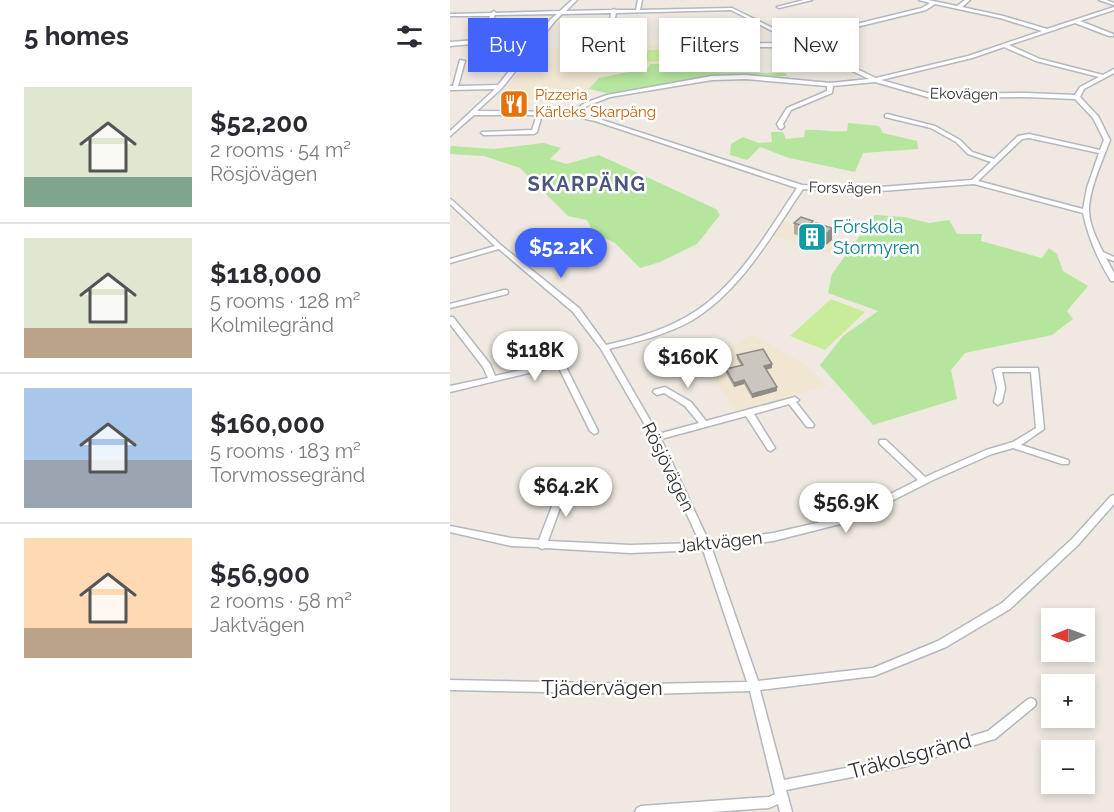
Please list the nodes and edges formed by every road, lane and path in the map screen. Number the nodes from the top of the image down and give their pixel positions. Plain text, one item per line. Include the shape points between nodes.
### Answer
1 (575, 0) edge
2 (640, 0) edge
3 (810, 0) edge
4 (921, 0) edge
5 (968, 0) edge
6 (1101, 0) edge
7 (934, 3) junction
8 (1114, 4) edge
9 (780, 8) dead end
10 (958, 8) junction
11 (1114, 8) edge
12 (614, 10) junction
13 (638, 10) junction
14 (561, 11) junction
15 (494, 12) junction
16 (450, 15) edge
17 (491, 18) edge
18 (613, 18) edge
19 (1075, 21) junction
20 (859, 23) edge
21 (772, 29) edge
22 (1047, 31) junction
23 (1111, 35) dead end
24 (468, 43) edge
25 (450, 44) edge
26 (1004, 45) junction
27 (462, 61) dead end
28 (1114, 71) edge
29 (858, 72) edge
30 (1101, 76) junction
31 (875, 80) junction
32 (830, 85) junction
33 (500, 87) junction
34 (452, 88) edge
35 (1077, 97) junction
36 (472, 113) junction
37 (540, 114) junction
38 (572, 114) junction
39 (887, 116) dead end
40 (781, 128) dead end
41 (484, 133) dead end
42 (450, 134) edge
43 (1110, 141) edge
44 (1103, 152) junction
45 (993, 161) junction
46 (974, 182) junction
47 (801, 187) junction
48 (450, 201) edge
49 (1086, 212) junction
50 (499, 247) junction
51 (1101, 254) junction
52 (1114, 259) edge
53 (450, 261) edge
54 (1114, 279) edge
55 (504, 292) dead end
56 (450, 306) edge
57 (450, 319) edge
58 (604, 348) junction
59 (492, 378) junction
60 (450, 389) edge
61 (657, 392) dead end
62 (998, 402) dead end
63 (749, 413) junction
64 (705, 425) junction
65 (810, 425) dead end
66 (594, 432) dead end
67 (656, 437) junction
68 (883, 442) dead end
69 (1013, 445) junction
70 (771, 448) dead end
71 (1065, 462) dead end
72 (924, 481) junction
73 (565, 483) dead end
74 (1114, 498) edge
75 (450, 529) edge
76 (542, 545) junction
77 (706, 546) junction
78 (450, 685) edge
79 (754, 686) junction
80 (1031, 703) dead end
81 (781, 791) junction
82 (641, 812) edge
83 (786, 812) edge

1 - 14 street
2 - 13 street
3 - 9 street
4 - 7 street
5 - 10 street
6 - 8 street
7 - 10 street
7 - 20 street via 924,9
10 - 22 street
11 - 19 street
12 - 13 street
12 - 14 street
12 - 18 street
13 - 21 street via 732,9
14 - 15 street
14 - 33 street
15 - 16 street
15 - 17 street
19 - 22 street
19 - 23 street
22 - 26 street
24 - 25 street
26 - 30 street via 1038,60
26 - 31 street
27 - 34 street
28 - 30 street
29 - 31 street, Ekovägen
30 - 35 street via 1082,88
31 - 32 street
31 - 35 street, Ekovägen via 932,96
32 - 38 street via 764,78 712,78 609,96
32 - 40 street via 830,92 789,109
33 - 34 street
33 - 36 street
35 - 43 street via 1096,117
36 - 37 street, Forsvägen
36 - 42 street
37 - 38 street, Forsvägen
37 - 41 street via 534,132
38 - 47 street, Forsvägen
39 - 45 street via 933,126 970,153
43 - 44 street
44 - 45 street via 1029,136 1020,137
44 - 49 street
45 - 46 street
46 - 47 street, Forsvägen via 867,190
46 - 49 street, Forsvägen
47 - 58 street via 739,274 709,305 654,335
48 - 50 street, Rösjövägen
49 - 51 street
50 - 53 street
50 - 58 street, Rösjövägen via 576,310
51 - 52 street
51 - 54 street
55 - 56 street
57 - 59 street
58 - 67 street, Rösjövägen
59 - 60 street
59 - 66 street via 560,363
61 - 64 street via 665,390 687,404
62 - 69 street, Jaktvägen via 1001,388 997,370 1035,370 1040,429
63 - 64 street
63 - 65 street via 793,401
63 - 70 street
64 - 67 street
67 - 77 street, Rösjövägen
68 - 72 street
69 - 71 street
69 - 72 street, Jaktvägen
72 - 77 street, Jaktvägen via 849,519 773,537
73 - 76 street
74 - 79 street, Tjädervägen via 1075,542 1006,606 942,644 874,672
75 - 76 street, Jaktvägen
76 - 77 street, Jaktvägen via 630,549
77 - 79 street, Rösjövägen
78 - 79 street, Tjädervägen via 647,690
79 - 81 street, Rösjövägen
80 - 81 street, Träkolsgränd via 991,735 903,762
81 - 82 street via 769,802
81 - 83 street, Rösjövägen

